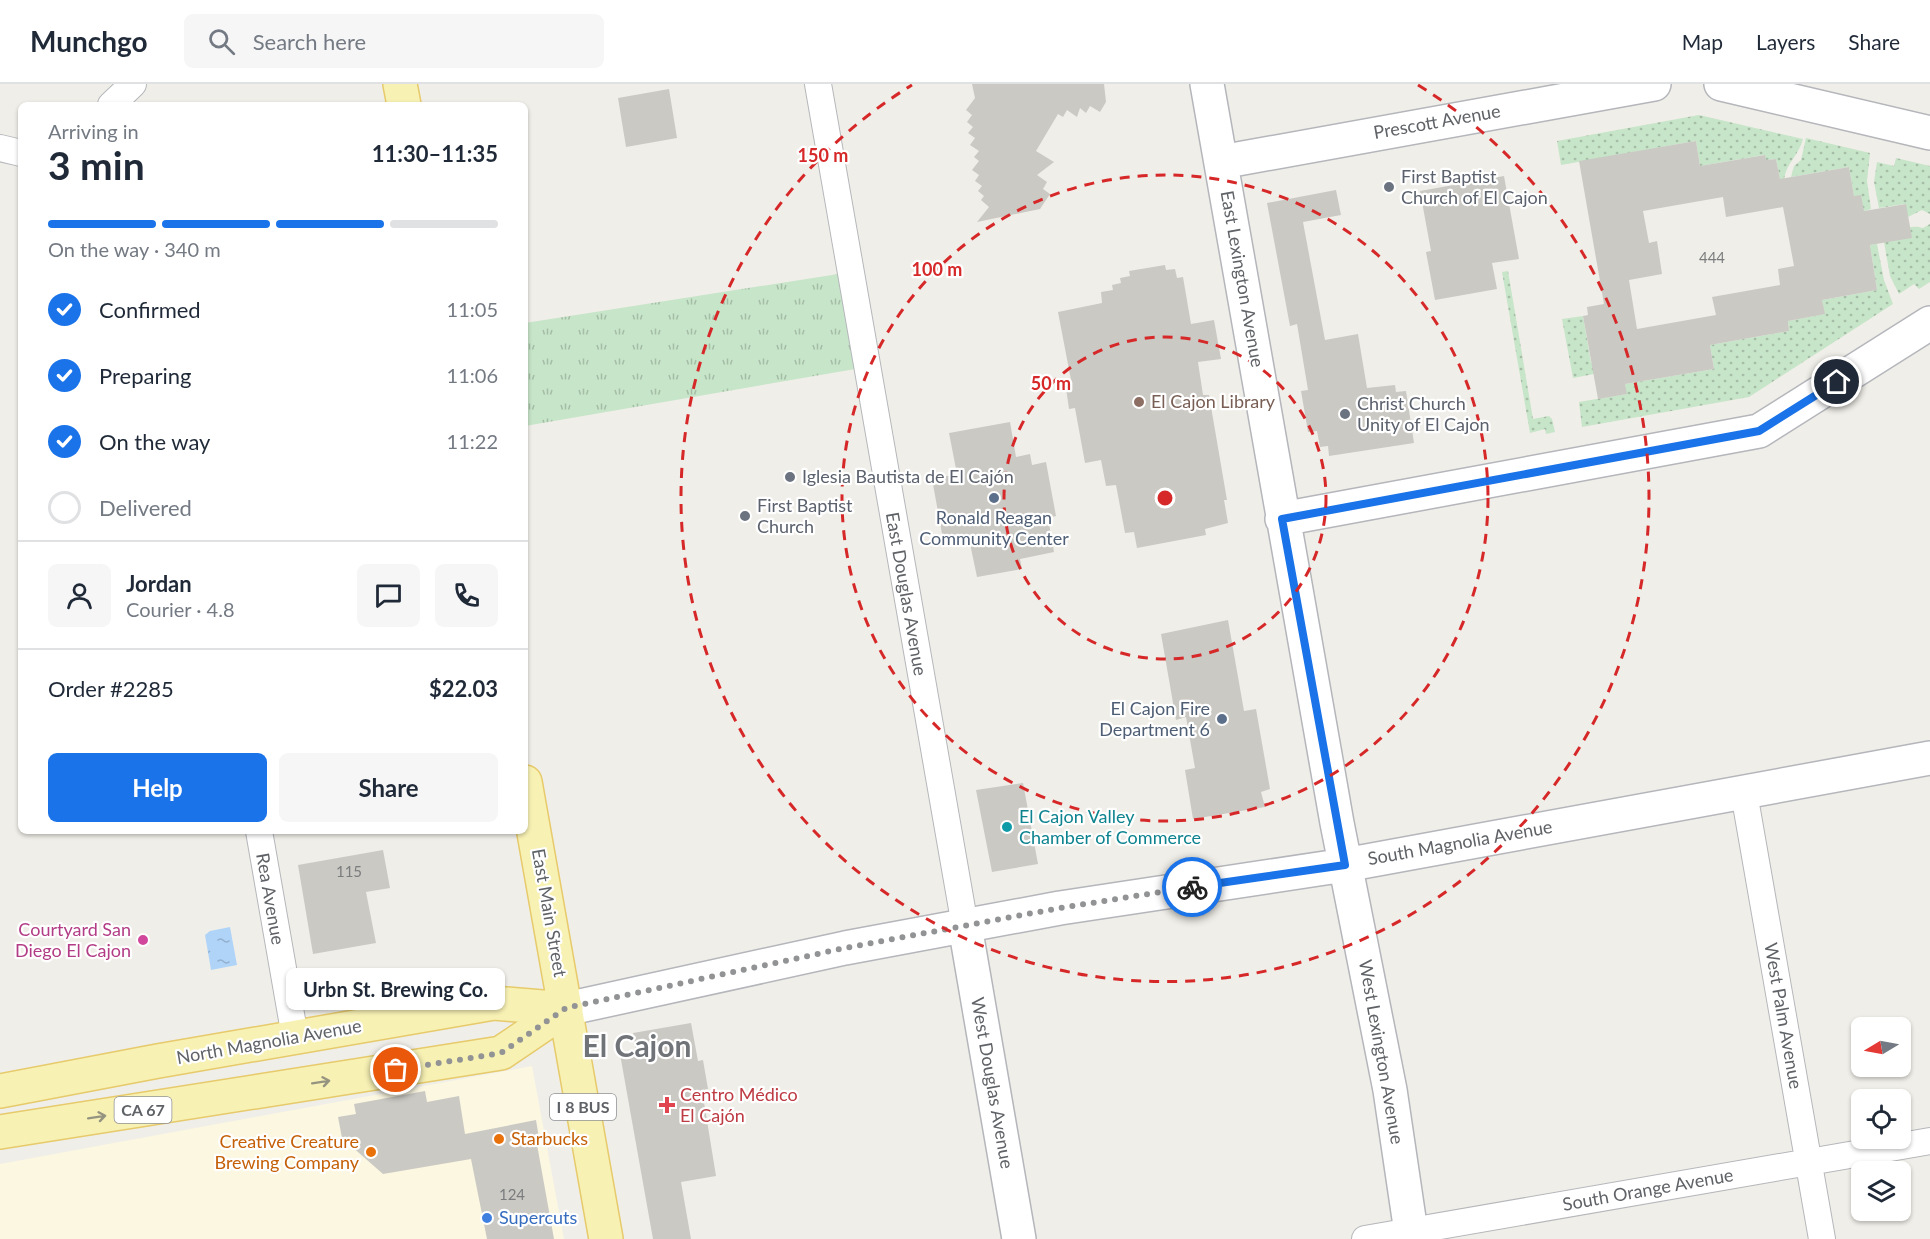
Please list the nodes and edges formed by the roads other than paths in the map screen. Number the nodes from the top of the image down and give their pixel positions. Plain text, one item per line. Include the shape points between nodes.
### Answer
1 (133, 84) edge
2 (400, 84) edge
3 (818, 84) edge
4 (1207, 84) edge
5 (1654, 84) edge
6 (1721, 84) edge
7 (114, 102) edge
8 (403, 102) edge
9 (1930, 133) edge
10 (0, 148) edge
11 (18, 152) edge
12 (1221, 162) junction
13 (1930, 323) edge
14 (1282, 519) junction
15 (1930, 758) edge
16 (1743, 793) junction
17 (528, 799) edge
18 (260, 834) edge
19 (1345, 865) junction
20 (965, 926) junction
21 (566, 1008) junction
22 (295, 1037) junction
23 (33, 1086) junction
24 (0, 1091) edge
25 (246, 1094) junction
26 (39, 1126) junction
27 (0, 1131) edge
28 (1930, 1141) edge
29 (1809, 1163) junction
30 (1412, 1235) edge
31 (606, 1239) edge
32 (1019, 1239) edge
33 (1365, 1239) edge
34 (1822, 1239) edge

1 - 7 street
2 - 8 main road
3 - 20 street, East Douglas Avenue
4 - 12 street, East Lexington Avenue
5 - 12 street, Prescott Avenue
6 - 9 street
10 - 11 street
12 - 14 street, East Lexington Avenue
13 - 14 street via 1759,431
14 - 19 street, East Lexington Avenue
15 - 16 street, South Magnolia Avenue
16 - 19 street, South Magnolia Avenue
16 - 29 street, West Palm Avenue
17 - 21 main road, East Main Street / I 8 BUS
18 - 22 street, Rea Avenue
19 - 20 street, South Magnolia Avenue
19 - 30 street, West Lexington Avenue via 1390,1090
20 - 21 street, South Magnolia Avenue
20 - 32 street, West Douglas Avenue
21 - 22 main road, North Magnolia Avenue via 494,1003
25 -> 21 main road, CA 67 via 501,1053
21 - 31 main road, I 8 BUS
22 - 23 main road, North Magnolia Avenue
22 - 25 main road via 293,1055 284,1070
23 - 24 main road, North Magnolia Avenue
23 - 26 main road
26 -> 25 main road, CA 67
26 - 27 main road, CA 67
28 - 29 street, South Orange Avenue
29 - 30 street, South Orange Avenue
29 - 34 street, West Palm Avenue
30 - 33 street, South Orange Avenue

